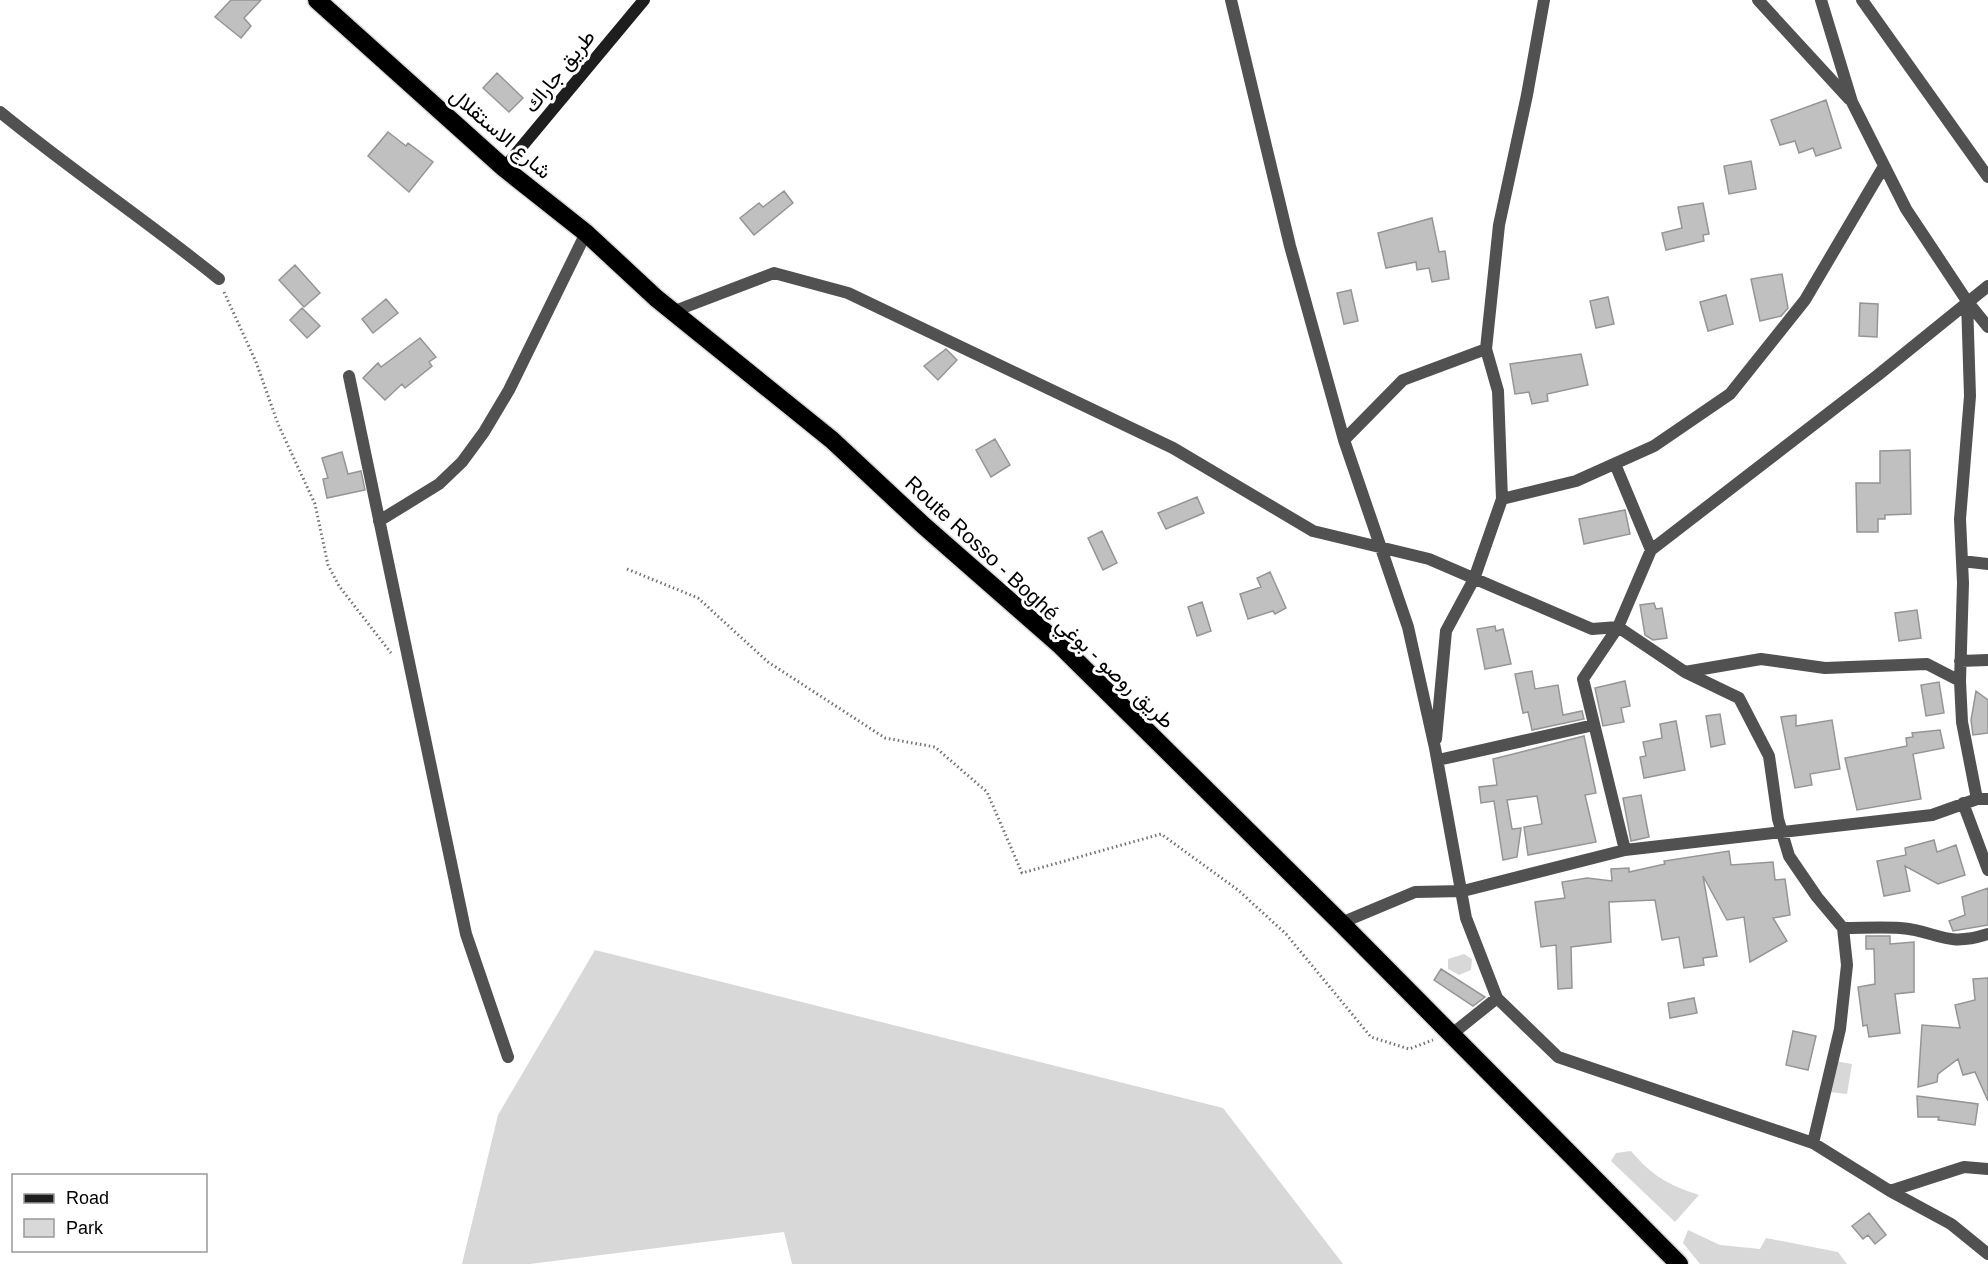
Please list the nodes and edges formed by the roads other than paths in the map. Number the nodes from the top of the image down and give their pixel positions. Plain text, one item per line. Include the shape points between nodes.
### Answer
1 (317, 0) edge
2 (644, 0) edge
3 (1231, 0) edge
4 (1544, 0) edge
5 (1758, 0) edge
6 (1821, 0) edge
7 (1862, 0) edge
8 (1852, 102) junction
9 (0, 112) edge
10 (1884, 166) junction
11 (504, 168) junction
12 (1988, 177) edge
13 (586, 233) junction
14 (219, 279) road end
15 (1988, 286) edge
16 (656, 298) joint
17 (1967, 301) junction
18 (672, 312) junction
19 (1988, 327) edge
20 (1486, 349) junction
21 (350, 376) dead end
22 (1344, 440) junction
23 (1615, 464) junction
24 (1502, 499) junction
25 (379, 520) junction
26 (1380, 547) junction
27 (1651, 550) junction
28 (1962, 561) junction
29 (1988, 564) edge
30 (1474, 579) junction
31 (1618, 627) junction
32 (1988, 660) edge
33 (1960, 661) junction
34 (1686, 672) junction
35 (1960, 681) junction
36 (1594, 725) junction
37 (1436, 754) junction
38 (1982, 799) edge
39 (1963, 803) junction
40 (1784, 833) junction
41 (1624, 850) junction
42 (1988, 870) edge
43 (1463, 891) junction
44 (1341, 923) junction
45 (1843, 928) junction
46 (1988, 934) edge
47 (1497, 998) junction
48 (1452, 1034) junction
49 (508, 1057) dead end
50 (1813, 1143) junction
51 (1988, 1168) edge
52 (1890, 1191) junction
53 (1988, 1254) edge
54 (1679, 1264) edge

1 - 11 highway, شارع الاستقلال
2 - 11 street, طريق جاراك
3 - 22 street via 1290,246
4 - 20 street via 1499,225
5 - 8 street
6 - 8 street
7 - 12 street
8 - 10 street
9 - 14 street
10 - 17 street via 1906,209
10 - 23 street via 1805,300 1730,394 1654,446
11 - 13 highway, شارع الاستقلال
13 - 16 highway, شارع الاستقلال
13 - 25 street via 509,390 484,432 439,484
15 - 17 street
16 - 18 highway, Route Rosso - Boghé طريق روصو - بوغي
17 - 19 street
17 - 27 street via 1878,375
17 - 28 street via 1970,396 1960,519
18 - 26 street via 774,273 848,293 1173,448 1313,531
18 - 44 highway, Route Rosso - Boghé طريق روصو - بوغي via 832,440 1061,646
20 - 22 street via 1404,380
20 - 24 street via 1498,391
21 - 25 street
22 - 26 street
23 - 24 street via 1576,481
23 - 27 street
24 - 30 street
25 - 49 street via 466,934
26 - 30 street via 1429,559
26 - 37 street via 1408,627
27 - 31 street
28 - 29 street
28 - 33 street
30 - 31 street via 1592,629
30 - 37 street via 1446,631
31 - 34 street
31 - 36 street via 1583,679
32 - 33 street
33 - 35 street
34 - 35 street via 1761,659 1826,668 1927,664
34 - 40 street via 1739,698 1769,756 1778,819
35 - 38 street via 1962,722
36 - 37 street
36 - 41 street
37 - 43 street
38 - 39 street
39 - 40 street via 1932,815
39 - 42 street
40 - 41 street
40 - 45 street via 1789,856
41 - 43 street
43 - 44 street via 1415,892
43 - 47 street via 1466,918
44 - 48 highway, Route Rosso - Boghé طريق روصو - بوغي
45 - 46 street via 1902,928 1944,940 1967,940
45 - 50 street via 1847,965 1840,1029
47 - 48 street
47 - 50 street via 1558,1057
48 - 54 highway, Route Rosso - Boghé طريق روصو - بوغي
50 - 52 street
51 - 52 street via 1964,1167
52 - 53 street via 1951,1224

